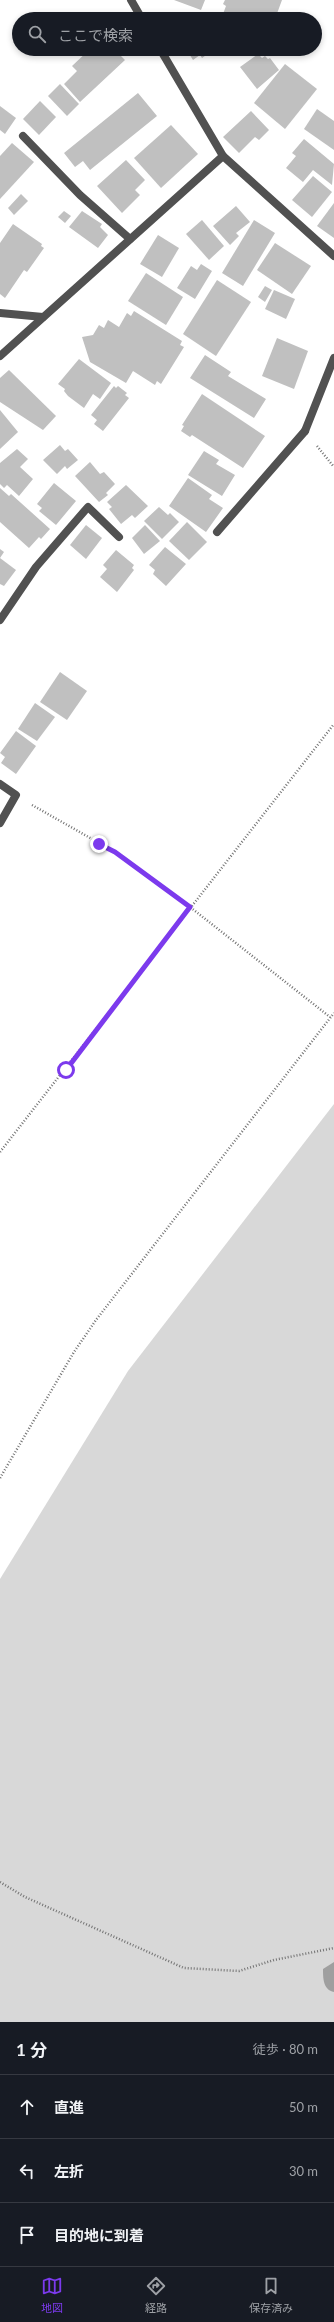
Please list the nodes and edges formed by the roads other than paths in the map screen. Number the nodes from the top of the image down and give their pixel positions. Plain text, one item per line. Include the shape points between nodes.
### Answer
1 (131, 0) edge
2 (138, 12) edge
3 (164, 56) edge
4 (23, 136) dead end
5 (223, 156) junction
6 (130, 239) junction
7 (334, 256) edge
8 (0, 313) edge
9 (43, 317) junction
10 (0, 356) edge
11 (334, 358) edge
12 (217, 532) dead end
13 (119, 537) dead end
14 (0, 620) edge
15 (0, 784) edge
16 (0, 823) edge

1 - 2 street
3 - 5 street
4 - 6 street via 80,195
5 - 6 street
5 - 7 street
6 - 9 street
8 - 9 street
9 - 10 street
11 - 12 street via 305,431
13 - 14 street via 88,507 36,567
15 - 16 street via 16,795

